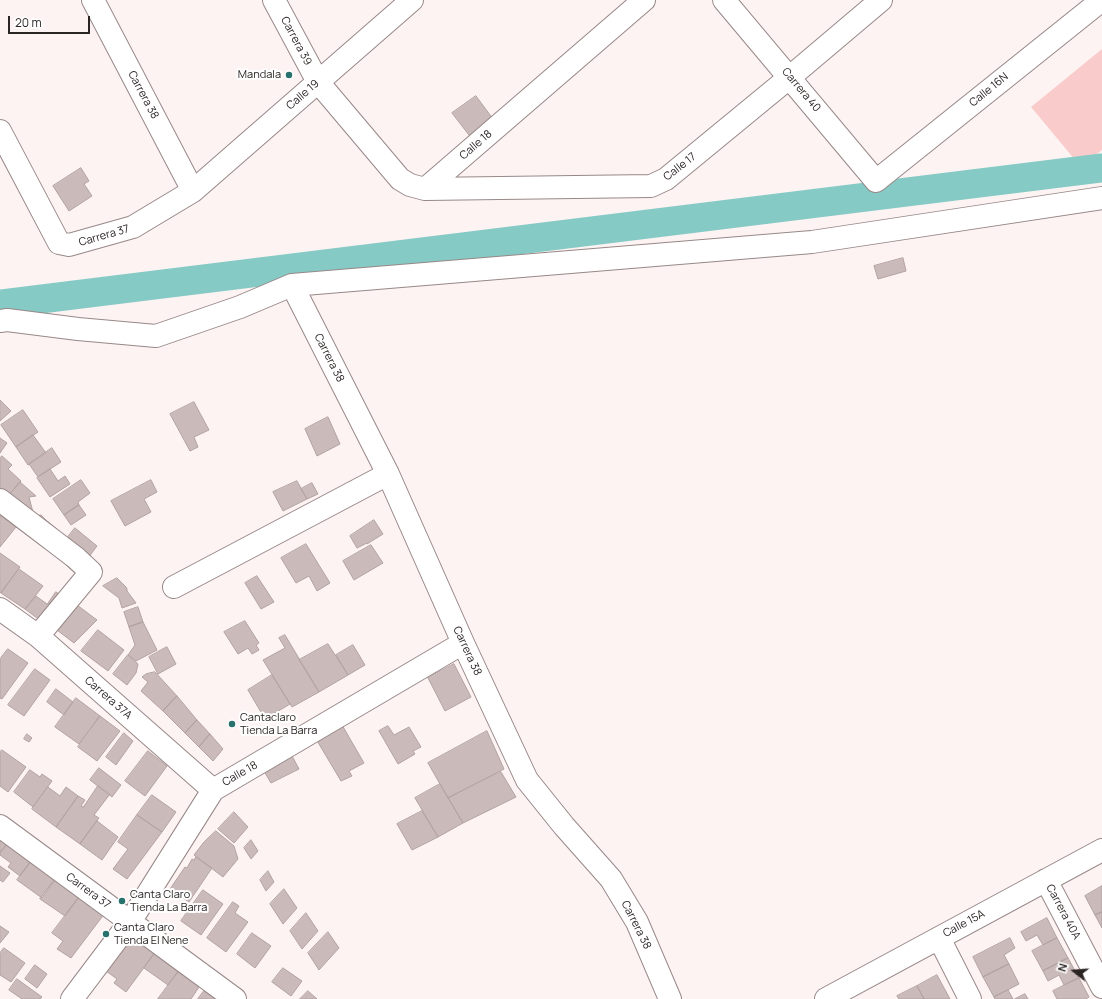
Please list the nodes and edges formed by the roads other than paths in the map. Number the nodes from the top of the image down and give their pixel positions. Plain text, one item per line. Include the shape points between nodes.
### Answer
1 (93, 0) edge
2 (274, 0) edge
3 (412, 0) edge
4 (644, 0) edge
5 (724, 0) edge
6 (881, 0) edge
7 (1102, 0) edge
8 (790, 78) junction
9 (318, 82) junction
10 (0, 131) edge
11 (876, 180) joint
12 (425, 189) junction
13 (193, 191) junction
14 (1102, 198) edge
15 (292, 285) junction
16 (0, 321) edge
17 (388, 474) junction
18 (0, 500) edge
19 (174, 587) dead end
20 (0, 609) edge
21 (38, 636) junction
22 (463, 643) junction
23 (213, 790) junction
24 (0, 826) edge
25 (1102, 850) edge
26 (1046, 880) junction
27 (130, 922) junction
28 (939, 938) junction
29 (1102, 987) edge
30 (72, 999) edge
31 (235, 999) edge
32 (670, 999) edge
33 (826, 999) edge
34 (970, 999) edge

1 - 13 street, Carrera 38
2 - 9 street, Carrera 39
3 - 9 street, Calle 19
4 - 12 street, Calle 18
5 - 8 street, Carrera 40
6 - 8 street, Calle 17
7 - 11 street, Calle 16N
8 - 11 street, Carrera 40
8 - 12 street, Calle 17 via 666,179 651,186
9 - 12 street via 400,179
9 - 13 street, Calle 19
10 - 13 street, Carrera 37 via 59,243 69,246 133,227
14 - 15 street via 812,242
15 - 16 street via 240,307 156,336
15 - 17 street, Carrera 38
17 - 19 street
17 - 22 street, Carrera 38
18 - 21 street via 91,572
20 - 21 street, Carrera 37A
21 - 23 street, Carrera 37A
22 - 23 street, Calle 18
22 - 32 street, Carrera 38 via 527,780 611,879 637,922
23 - 27 street, Calle 18
24 - 27 street, Carrera 37
25 - 26 street, Calle 15A
26 - 28 street, Calle 15A
26 - 29 street, Carrera 40A
27 - 30 street, Calle 18
27 - 31 street, Carrera 37
28 - 33 street, Calle 15A
28 - 34 street

